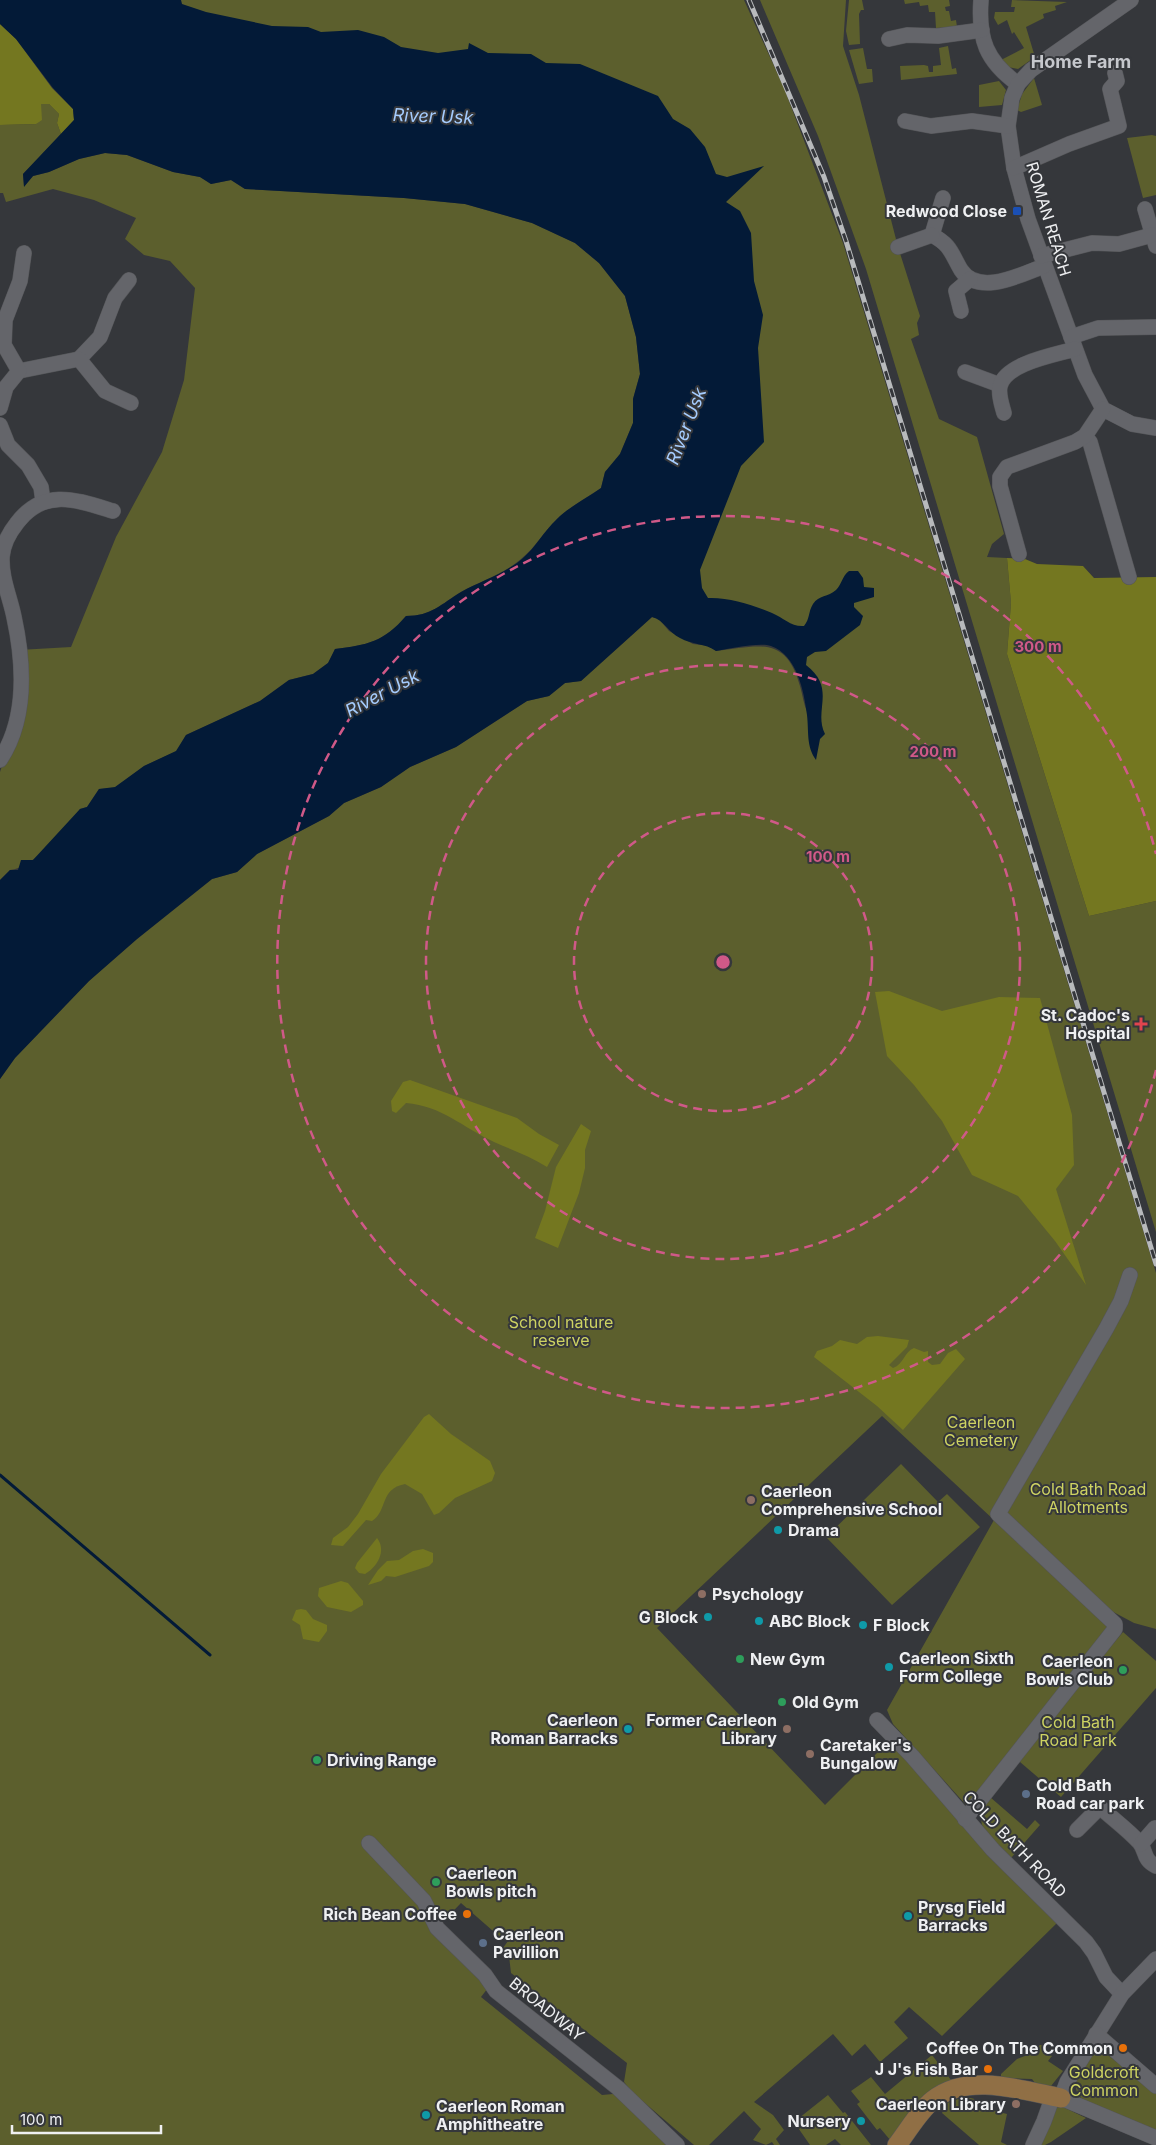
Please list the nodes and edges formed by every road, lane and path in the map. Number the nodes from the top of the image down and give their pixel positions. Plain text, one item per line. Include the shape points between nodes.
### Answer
1 (982, 0) edge
2 (1131, 0) edge
3 (982, 30) junction
4 (889, 39) dead end
5 (1115, 73) dead end
6 (1018, 84) junction
7 (905, 121) dead end
8 (1008, 126) junction
9 (1014, 168) junction
10 (943, 198) dead end
11 (1145, 209) dead end
12 (932, 235) junction
13 (1154, 241) edge
14 (898, 247) dead end
15 (24, 253) dead end
16 (1043, 261) junction
17 (970, 279) junction
18 (129, 280) dead end
19 (961, 311) dead end
20 (1156, 327) edge
21 (1073, 343) junction
22 (78, 359) junction
23 (19, 371) junction
24 (965, 372) dead end
25 (1000, 385) junction
26 (131, 403) dead end
27 (0, 408) edge
28 (1103, 409) junction
29 (1004, 414) dead end
30 (0, 425) edge
31 (1156, 428) edge
32 (1085, 436) junction
33 (43, 501) junction
34 (113, 511) dead end
35 (1019, 554) dead end
36 (1129, 577) dead end
37 (0, 760) edge
38 (1130, 1275) dead end
39 (877, 1720) dead end
40 (965, 1819) junction
41 (1155, 1828) edge
42 (1077, 1830) dead end
43 (369, 1843) dead end
44 (1141, 1844) junction
45 (1156, 1866) edge
46 (1156, 1958) edge
47 (1122, 1994) junction
48 (1096, 2034) junction
49 (1156, 2086) edge
50 (1057, 2097) junction
51 (1156, 2138) edge
52 (678, 2145) edge
53 (896, 2145) edge
54 (1033, 2145) edge

1 - 3 street
2 - 6 street, ROMAN REACH via 1032,70
3 - 4 street
3 - 6 street via 985,48 993,63
5 - 9 street via 1117,81 1110,89 1110,95 1119,126
6 - 8 street, ROMAN REACH via 1012,98
7 - 8 street via 931,126 972,121
8 - 9 street, ROMAN REACH
9 - 16 street, ROMAN REACH
10 - 12 street
11 - 13 street
12 - 14 street
12 - 17 street via 947,244
13 - 16 street via 1092,243
15 - 23 street via 20,281 6,320 4,345
16 - 17 street via 1002,282
16 - 21 street, ROMAN REACH
17 - 19 street via 956,291
18 - 22 street via 115,298 100,337
20 - 21 street via 1098,328
21 - 25 street via 1014,368
21 - 28 street, ROMAN REACH
22 - 23 street
22 - 26 street via 106,400
23 - 27 street via 6,387
24 - 25 street
25 - 29 street
28 - 31 street via 1132,424
28 - 32 street
30 - 33 street via 8,446 28,465 41,488
32 - 35 street via 1066,447 1006,468 1000,477
32 - 36 street via 1092,448
33 - 34 street via 72,500
33 - 37 street via 18,521 4,544 2,556 21,674 19,710 8,748
38 - 40 street via 1106,1329 998,1514 1115,1624 1115,1629
39 - 40 street, COLD BATH ROAD
40 - 47 street, COLD BATH ROAD via 1086,1942 1106,1977
41 - 44 street
42 - 44 street via 1100,1807
43 - 52 street, BROADWAY via 424,1901 437,1928 485,1975 496,1991 618,2088
44 - 45 street via 1149,1863
46 - 47 street
47 - 48 street
48 - 49 street
48 - 50 street
50 - 51 street
50 - 53 main road via 1006,2087 956,2087 932,2101
50 - 54 street

